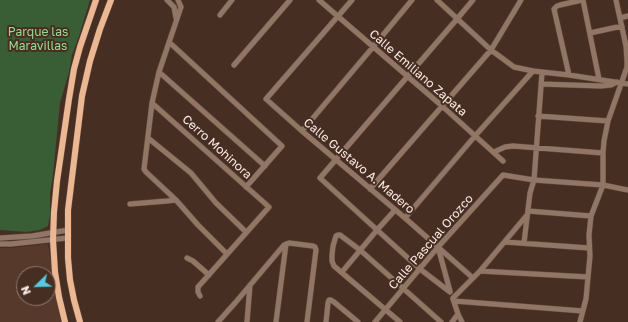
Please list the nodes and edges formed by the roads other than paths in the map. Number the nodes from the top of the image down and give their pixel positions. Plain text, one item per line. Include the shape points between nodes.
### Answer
1 (96, 0) edge
2 (111, 0) edge
3 (167, 0) edge
4 (178, 0) edge
5 (232, 0) edge
6 (290, 0) edge
7 (319, 0) edge
8 (352, 0) edge
9 (412, 0) edge
10 (437, 0) edge
11 (473, 0) edge
12 (521, 0) edge
13 (583, 0) edge
14 (616, 0) edge
15 (220, 14) dead end
16 (338, 16) junction
17 (628, 16) edge
18 (620, 18) junction
19 (177, 19) junction
20 (457, 19) junction
21 (622, 26) junction
22 (590, 33) junction
23 (169, 42) junction
24 (373, 47) junction
25 (491, 50) junction
26 (234, 65) dead end
27 (159, 72) junction
28 (533, 72) junction
29 (542, 72) junction
30 (569, 75) junction
31 (407, 77) junction
32 (599, 80) junction
33 (619, 83) junction
34 (541, 84) junction
35 (628, 84) edge
36 (152, 103) junction
37 (442, 106) junction
38 (538, 116) junction
39 (608, 121) junction
40 (302, 131) junction
41 (475, 136) junction
42 (148, 138) junction
43 (536, 148) junction
44 (494, 152) junction
45 (603, 153) junction
46 (336, 160) junction
47 (503, 161) dead end
48 (265, 166) junction
49 (534, 180) junction
50 (603, 185) junction
51 (246, 186) junction
52 (370, 189) junction
53 (628, 190) edge
54 (176, 200) junction
55 (130, 204) dead end
56 (395, 210) junction
57 (528, 213) junction
58 (591, 216) junction
59 (405, 218) junction
60 (68, 230) junction
61 (377, 230) junction
62 (246, 232) junction
63 (53, 233) junction
64 (0, 238) edge
65 (67, 238) junction
66 (53, 240) junction
67 (505, 242) junction
68 (524, 243) junction
69 (0, 244) edge
70 (286, 244) junction
71 (438, 247) junction
72 (589, 248) junction
73 (360, 250) junction
74 (227, 254) junction
75 (187, 258) dead end
76 (420, 269) junction
77 (480, 271) junction
78 (342, 272) junction
79 (208, 275) junction
80 (588, 277) junction
81 (473, 278) junction
82 (250, 285) junction
83 (403, 289) junction
84 (450, 292) junction
85 (200, 296) dead end
86 (454, 300) junction
87 (386, 309) junction
88 (583, 311) junction
89 (458, 314) junction
90 (65, 322) edge
91 (80, 322) edge
92 (218, 322) edge
93 (247, 322) edge
94 (276, 322) edge
95 (307, 322) edge
96 (326, 322) edge
97 (358, 322) edge
98 (375, 322) edge
99 (400, 322) edge
100 (441, 322) edge
101 (452, 322) edge
102 (462, 322) edge
103 (580, 322) edge

1 - 63 main road via 80,47 69,99 57,181
2 - 60 main road via 90,61 82,96 70,187
3 - 19 street via 174,7
4 - 19 street via 181,7
5 - 15 street
6 - 26 street
7 - 16 street, Calle Emiliano Zapata
8 - 16 street
9 - 24 street
10 - 20 street
11 - 20 street
12 - 25 street
13 - 22 street
13 - 30 street via 560,4 554,9
14 - 18 street
16 - 24 street, Calle Emiliano Zapata
16 - 40 street, Calle Gustavo A. Madero via 266,98
17 - 18 street
18 - 21 street
19 - 23 street
20 - 25 street
20 - 31 street
21 - 22 street
21 - 33 street via 627,61 626,74
22 - 32 street
23 - 27 street
23 - 48 street via 282,146
24 - 31 street, Calle Emiliano Zapata
24 - 40 street
25 - 28 street via 514,67
25 - 37 street
27 - 36 street
27 - 48 street
28 - 29 street
28 - 41 street
29 - 30 street
29 - 34 street
30 - 32 street
31 - 37 street, Calle Emiliano Zapata
31 - 46 street
32 - 33 street
33 - 34 street via 601,86
33 - 35 street
33 - 39 street
34 - 38 street
36 - 42 street
36 - 51 street, Cerro Mohinora
37 - 41 street, Calle Emiliano Zapata
37 - 52 street
38 - 39 street
38 - 43 street
39 - 45 street
40 - 46 street, Calle Gustavo A. Madero
41 - 44 street, Calle Emiliano Zapata
41 - 59 street
42 - 54 street via 144,169
42 - 62 street via 191,173 216,203
43 - 44 street via 509,146
43 - 45 street
43 - 49 street
44 - 47 street, Calle Emiliano Zapata
45 - 50 street
46 - 52 street, Calle Gustavo A. Madero
46 - 61 street via 320,178
48 - 51 street
49 - 50 street
49 - 57 street
49 - 71 street, Calle Pascual Orozco via 503,175
50 - 53 street
50 - 58 street
51 - 62 street, Cerro Mohinora via 269,207
52 - 56 street, Calle Gustavo A. Madero
54 - 55 street
54 - 74 street
56 - 59 street, Calle Gustavo A. Madero
56 - 61 street
57 - 58 street
57 - 67 street
57 - 68 street
58 - 72 street
59 - 71 street, Calle Gustavo A. Madero
60 - 63 street
60 - 65 main road
61 - 73 street
61 - 76 street
62 - 74 street
63 - 64 street
63 - 66 main road
65 - 66 street
65 - 91 main road via 70,280
66 - 69 street
66 - 90 main road via 58,291
67 - 68 street
67 - 77 street
68 - 72 street
70 - 82 street
70 - 94 street
70 - 95 street via 313,246 316,250
71 - 76 street, Calle Pascual Orozco
71 - 81 street, Calle Gustavo A. Madero
71 - 84 street
72 - 80 street
73 - 78 street
73 - 78 street via 340,235 336,236 332,246 332,260 334,266
73 - 83 street
74 - 79 street
75 - 79 street via 193,260
76 - 83 street, Calle Pascual Orozco
76 - 84 street
77 - 80 street
77 - 81 street
78 - 87 street
79 - 85 street via 198,287
80 - 88 street
81 - 86 street
82 - 92 street
82 - 93 street
83 - 87 street, Calle Pascual Orozco
83 - 100 street
84 - 86 street
86 - 88 street
86 - 89 street
87 - 98 street, Calle Pascual Orozco
87 - 99 street
88 - 103 street
89 - 101 street
89 - 102 street
96 - 97 street via 329,300

